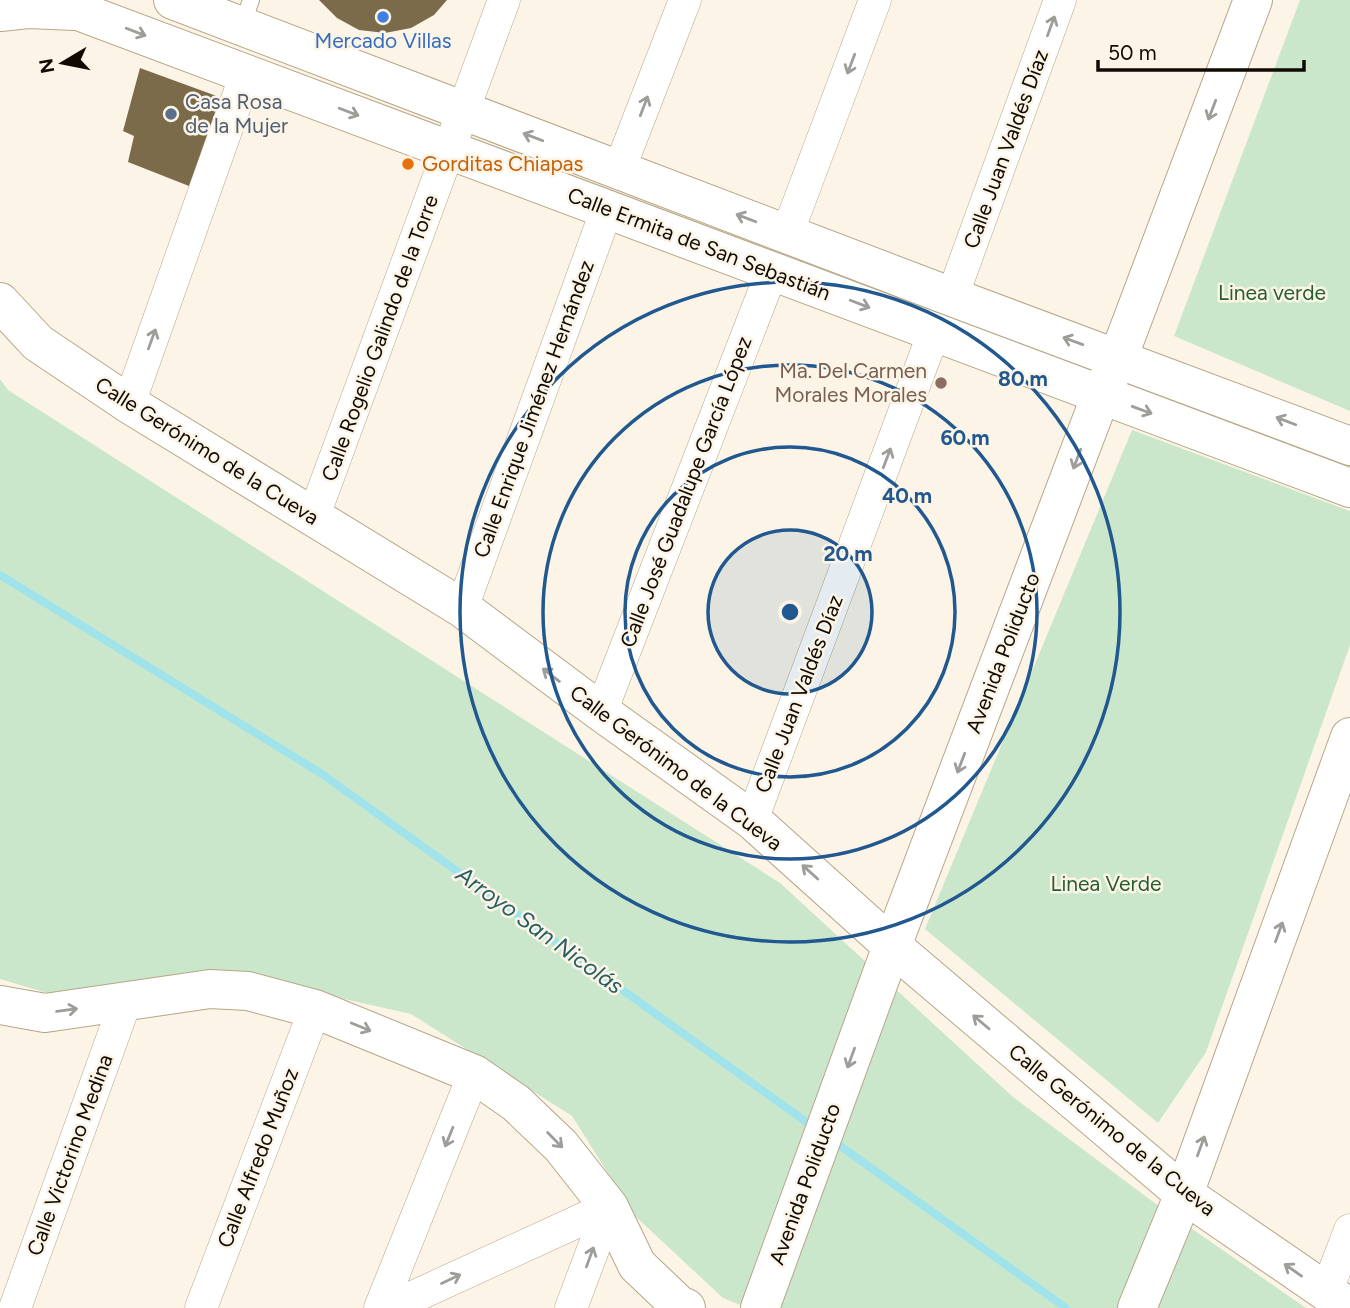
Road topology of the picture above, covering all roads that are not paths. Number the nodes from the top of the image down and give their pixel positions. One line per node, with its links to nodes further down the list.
1 (173, 0): 9 (street, Calle Ermita de San Sebastián)
2 (504, 0): 11 (street, Calle Rogelio Galindo de la Torre)
3 (685, 0): 13 (street, one-way to 3)
4 (875, 0): 15 (street, one-way to 15)
5 (1060, 0): 17 (street, Calle Juan Valdés Díaz, one-way to 5)
6 (1253, 0): 20 (street, Avenida Poliducto, one-way to 20)
7 (65, 6): 8 (street, Calle Ermita de San Sebastián); 10 (street, Calle Ermita de San Sebastián, one-way to 10)
8 (0, 12)
9 (246, 13): 11 (street, Calle Ermita de San Sebastián)
10 (246, 74): 12 (street, Calle Ermita de San Sebastián, one-way to 12); 22 (street, one-way to 10)
11 (463, 111): 12 (street, Calle Rogelio Galindo de la Torre); 13 (street, Calle Ermita de San Sebastián, one-way to 11)
12 (449, 150): 14 (street, Calle Ermita de San Sebastián); 25 (street, Calle Rogelio Galindo de la Torre)
13 (619, 170): 15 (street, Calle Ermita de San Sebastián, one-way to 13)
14 (607, 209): 16 (street, Calle Ermita de San Sebastián); 26 (street, Calle Enrique Jiménez Hernández)
15 (787, 234): 17 (street, Calle Ermita de San Sebastián)
16 (772, 271): 19 (street, Calle Ermita de San Sebastián, one-way to 19); 27 (street, Calle José Guadalupe García López)
17 (952, 297): 20 (street, Calle Ermita de San Sebastián, one-way to 17)
18 (0, 302): 22 (street, Calle Gerónimo de la Cueva)
19 (934, 332): 21 (street, Calle Ermita de San Sebastián); 29 (street, Calle Juan Valdés Díaz, one-way to 19)
20 (1118, 358): 21 (street, Avenida Poliducto); 23 (street, Calle Ermita de San Sebastián, one-way to 20)
21 (1101, 395): 24 (street, Calle Ermita de San Sebastián, one-way to 24); 30 (street, Avenida Poliducto, one-way to 30)
22 (129, 404): 25 (street, Calle Gerónimo de la Cueva)
23 (1350, 446)
24 (1350, 488)
25 (313, 518): 26 (street, Calle Gerónimo de la Cueva)
26 (462, 608): 27 (street, Calle Gerónimo de la Cueva, one-way to 26)
27 (601, 712): 29 (street, Calle Gerónimo de la Cueva)
28 (1350, 737): 35 (street, one-way to 28)
29 (752, 820): 30 (street, Calle Gerónimo de la Cueva, one-way to 29)
30 (892, 946): 35 (street, Calle Gerónimo de la Cueva, one-way to 30); 46 (street, Avenida Poliducto, one-way to 46)
31 (125, 1003): 32 (street, one-way to 31); 33 (street); 40 (street, Calle Victorino Medina)
32 (0, 1005)
33 (315, 1009): 34 (street, one-way to 34); 41 (street, Calle Alfredo Muñoz)
34 (474, 1074): 36 (street, one-way to 36); 42 (street, one-way to 42)
35 (1184, 1194): 38 (street); 39 (street, Calle Gerónimo de la Cueva, one-way to 35)
36 (609, 1207): 43 (street, one-way to 36); 44 (street, one-way to 36); 45 (street)
37 (1350, 1230): 39 (street)
38 (1143, 1293)
39 (1338, 1300)
40 (15, 1308)
41 (201, 1308)
42 (380, 1308)
43 (389, 1308)
44 (571, 1308)
45 (686, 1308)
46 (760, 1308)

